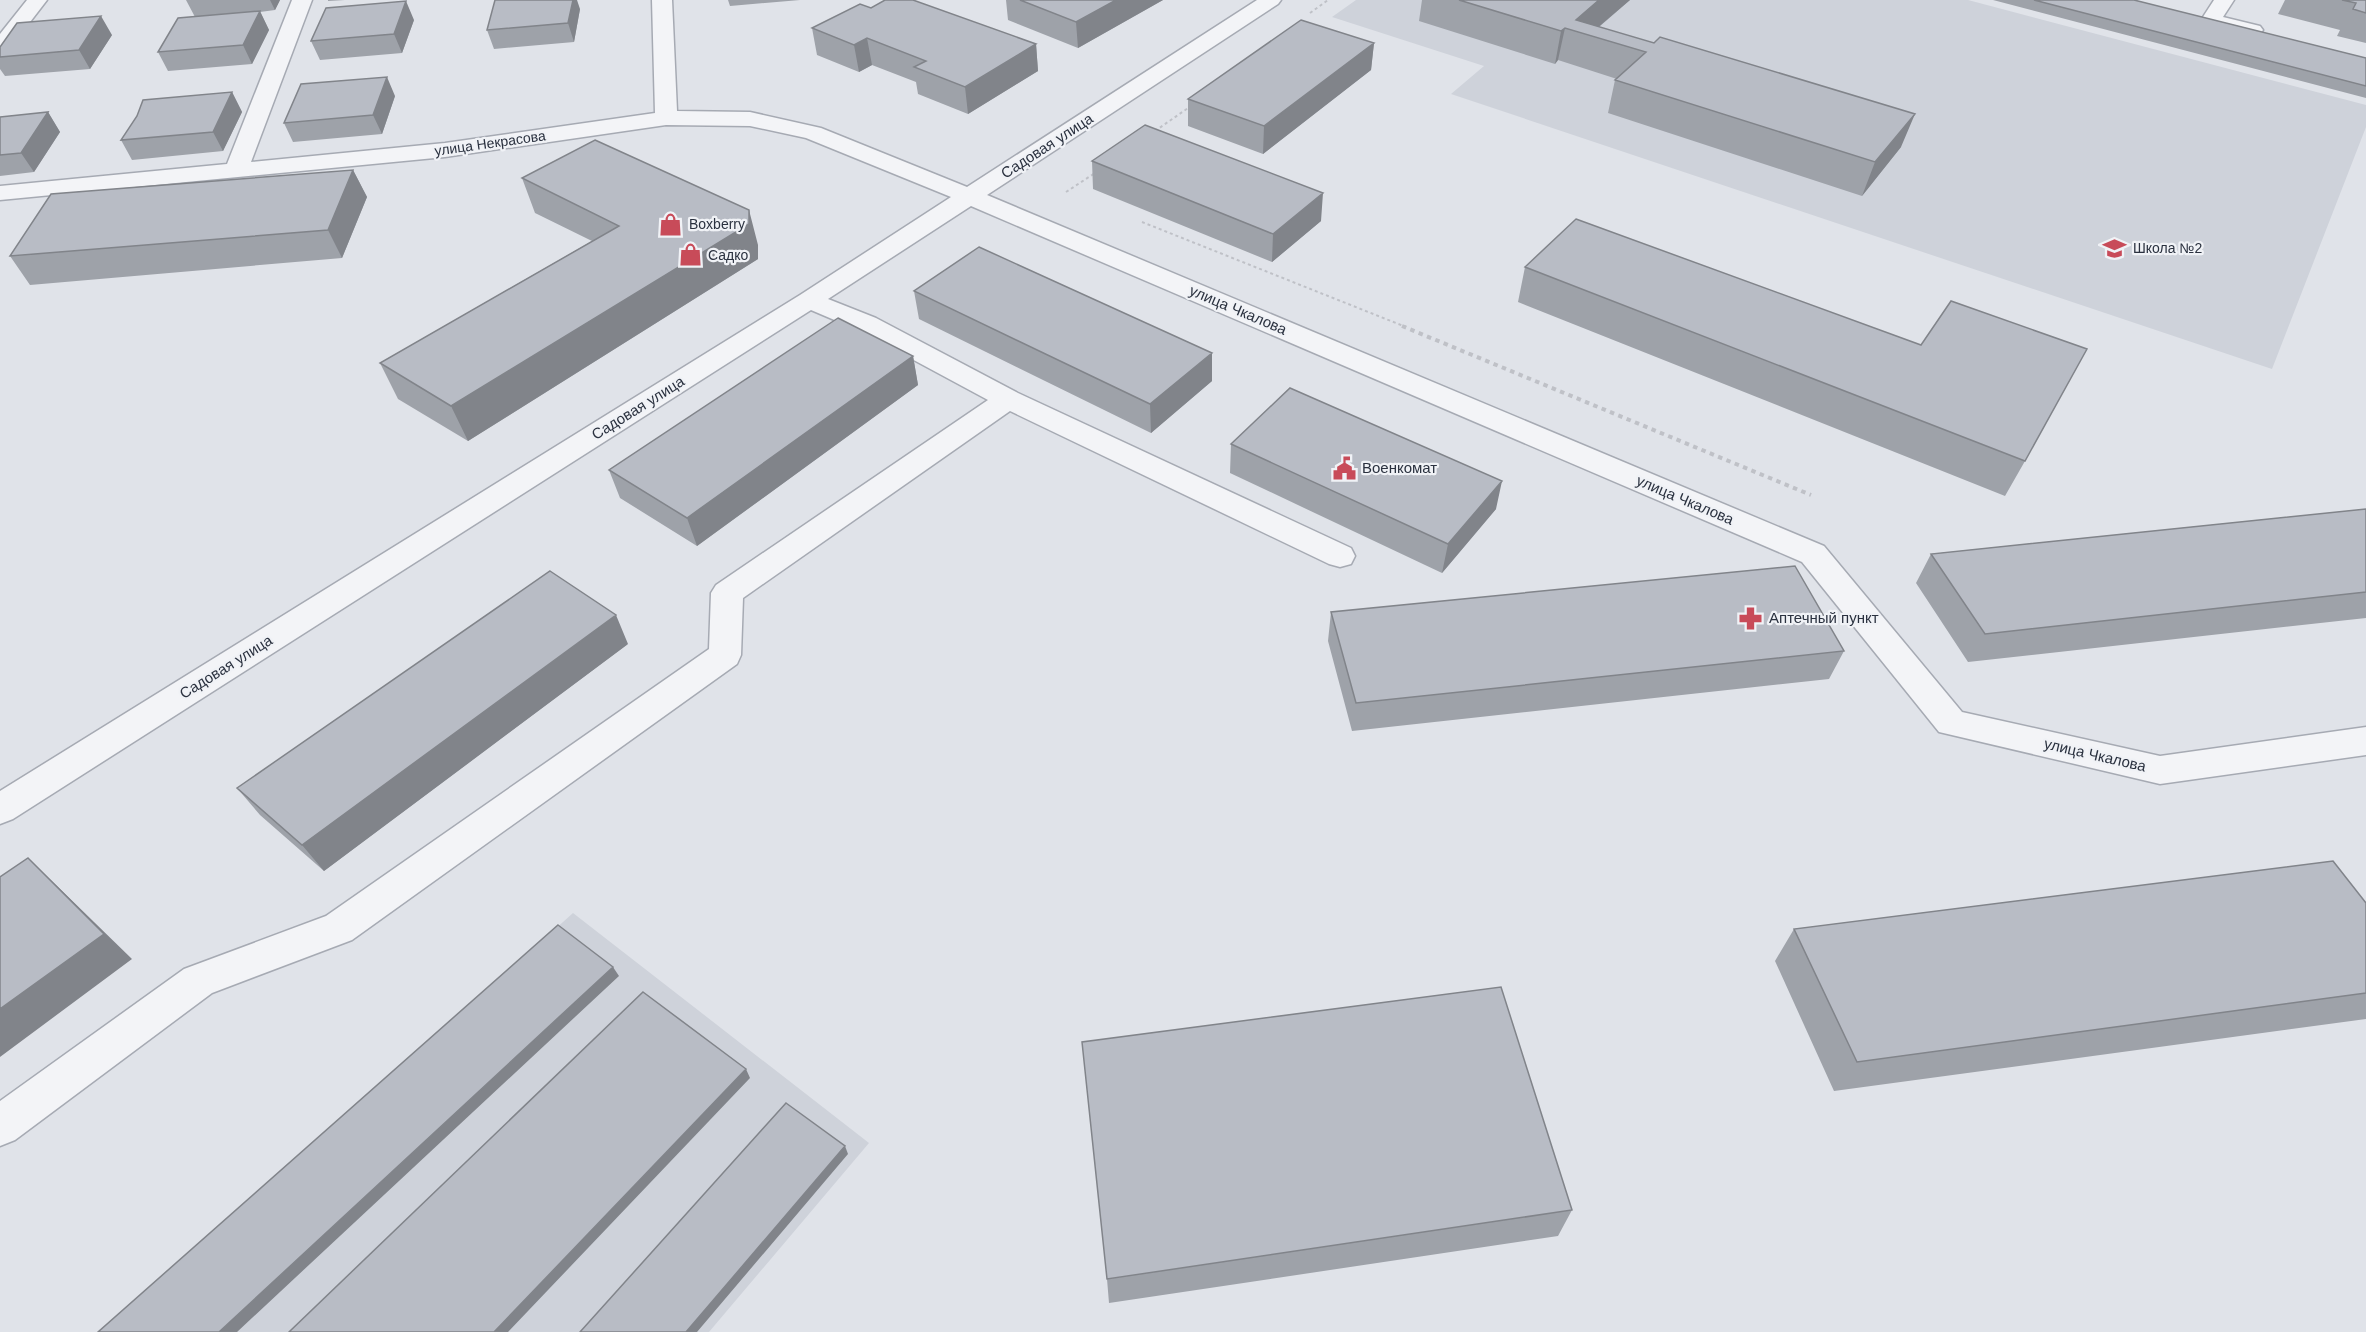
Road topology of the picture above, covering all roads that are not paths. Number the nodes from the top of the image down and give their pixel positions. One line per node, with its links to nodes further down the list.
1 (37, 0): 9 (street)
2 (302, 0): 11 (street)
3 (662, 0): 10 (street)
4 (1271, 0): 13 (street, Садовая улица)
5 (2224, 0): 7 (street)
6 (2188, 14): 7 (street)
7 (2211, 20): 8 (street)
8 (2277, 37)
9 (0, 48)
10 (666, 118): 11 (street, улица Некрасова); 13 (street, улица Некрасова)
11 (237, 169): 12 (street, улица Некрасова)
12 (0, 193)
13 (968, 197): 14 (street, Садовая улица); 17 (street, улица Чкалова)
14 (809, 300): 15 (street); 18 (street, Садовая улица)
15 (1008, 399): 16 (street); 19 (street)
16 (1340, 556)
17 (2366, 741)
18 (0, 809)
19 (0, 1126)

